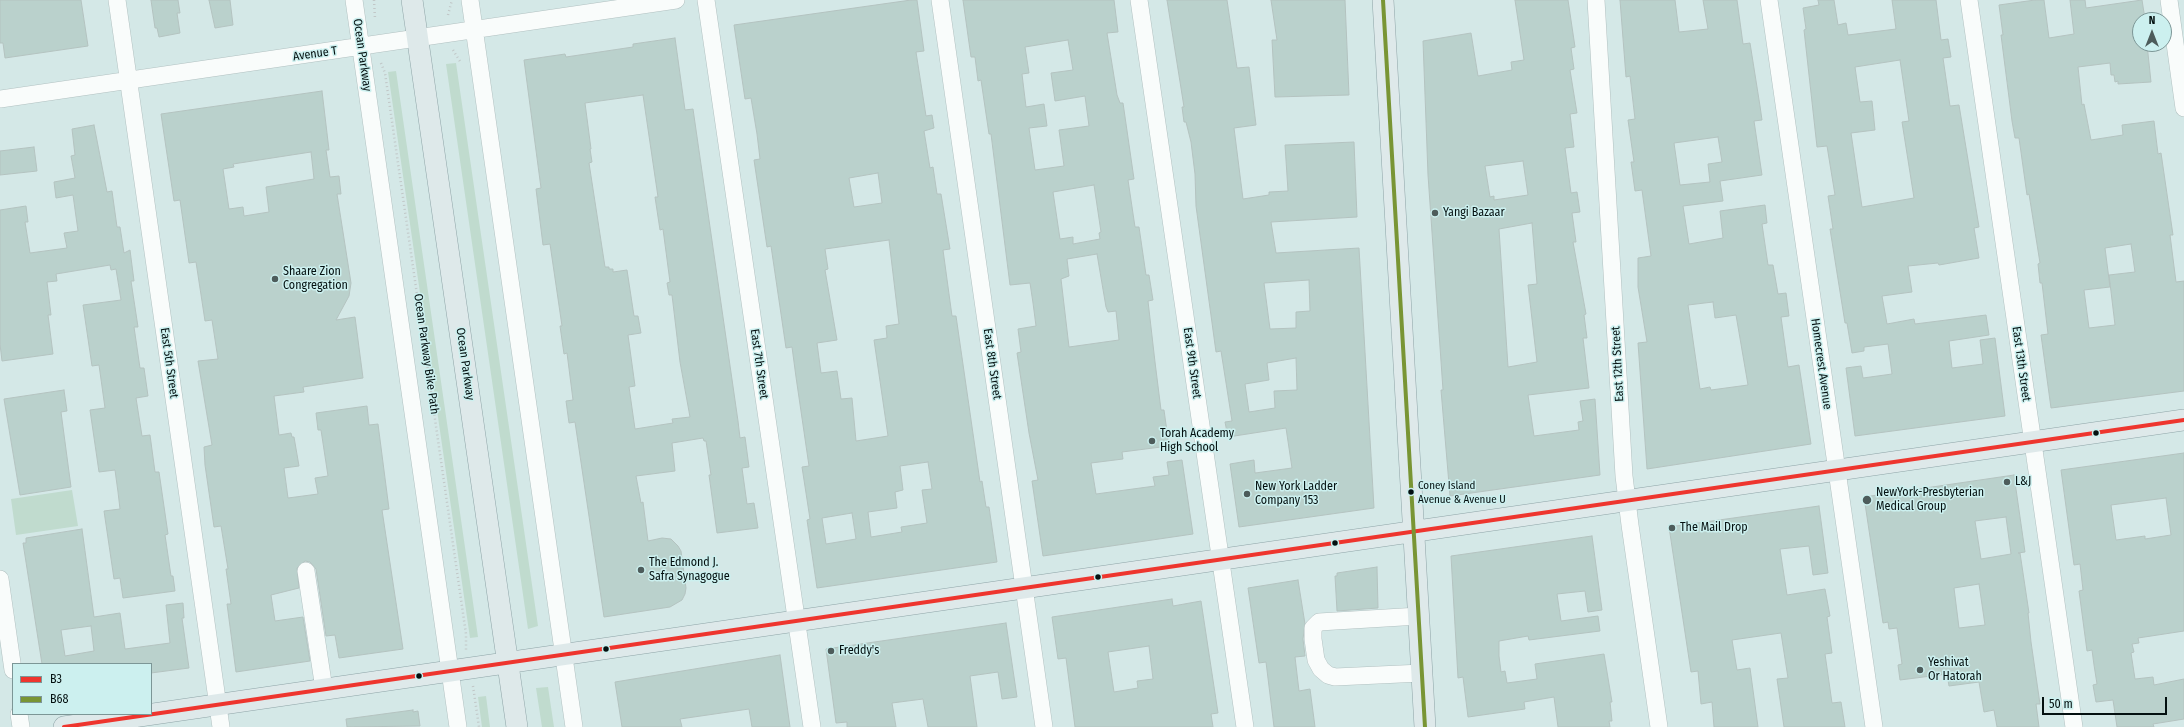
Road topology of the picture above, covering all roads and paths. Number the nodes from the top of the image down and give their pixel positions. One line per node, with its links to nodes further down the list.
1 (117, 0): 22 (street, East 5th Street)
2 (354, 0): 20 (street, Ocean Parkway)
3 (374, 0): 17 (path)
4 (412, 0): 19 (main road, Ocean Parkway)
5 (452, 0): 16 (path)
6 (470, 0): 18 (street)
7 (676, 0): 18 (street, Avenue T)
8 (706, 0): 35 (street, East 7th Street)
9 (940, 0): 33 (street, East 8th Street)
10 (1139, 0): 30 (street, East 9th Street)
11 (1383, 0): 29 (main road)
12 (1596, 0): 28 (street, East 12th Street)
13 (1769, 0): 27 (street, Homecrest Avenue)
14 (1969, 0): 26 (street, East 13th Street)
15 (2169, 0): 24 (street)
16 (448, 15)
17 (374, 25)
18 (474, 29): 19 (street, Avenue T); 37 (street)
19 (418, 38): 20 (street, Avenue T); 38 (main road, Ocean Parkway)
20 (361, 47): 22 (street, Avenue T); 40 (street, Ocean Parkway)
21 (380, 60): 36 (path, Ocean Parkway Bike Path)
22 (128, 80): 23 (street, Avenue T); 44 (street, East 5th Street)
23 (0, 99)
24 (2184, 108)
25 (2184, 420): 26 (main road)
26 (2033, 442): 27 (main road); 61 (street, East 13th Street)
27 (1837, 470): 28 (main road); 60 (street, Homecrest Avenue)
28 (1627, 501): 29 (main road); 59 (street, East 12th Street)
29 (1414, 531): 30 (main road); 34 (main road)
30 (1220, 559): 33 (main road); 57 (street, East 9th Street)
31 (306, 571): 43 (street)
32 (0, 579): 39 (street)
33 (1024, 588): 35 (main road); 56 (street, East 8th Street)
34 (1419, 616): 41 (main road); 41 (street)
35 (796, 621): 37 (main road); 55 (street, East 7th Street)
36 (466, 650)
37 (564, 654): 38 (main road); 54 (street)
38 (508, 662): 40 (main road); 53 (main road, Ocean Parkway)
39 (12, 663)
40 (450, 671): 43 (main road); 51 (street, Ocean Parkway)
41 (1422, 673): 58 (main road)
42 (472, 684): 52 (path)
43 (324, 689): 44 (main road)
44 (218, 705): 45 (main road); 50 (street, East 5th Street)
45 (152, 714)
46 (19, 715): 48 (street)
47 (148, 715): 49 (main road)
48 (21, 727)
49 (64, 727)
50 (221, 727)
51 (458, 727)
52 (479, 727)
53 (517, 727)
54 (574, 727)
55 (812, 727)
56 (1044, 727)
57 (1245, 727)
58 (1425, 727)
59 (1659, 727)
60 (1874, 727)
61 (2074, 727)

